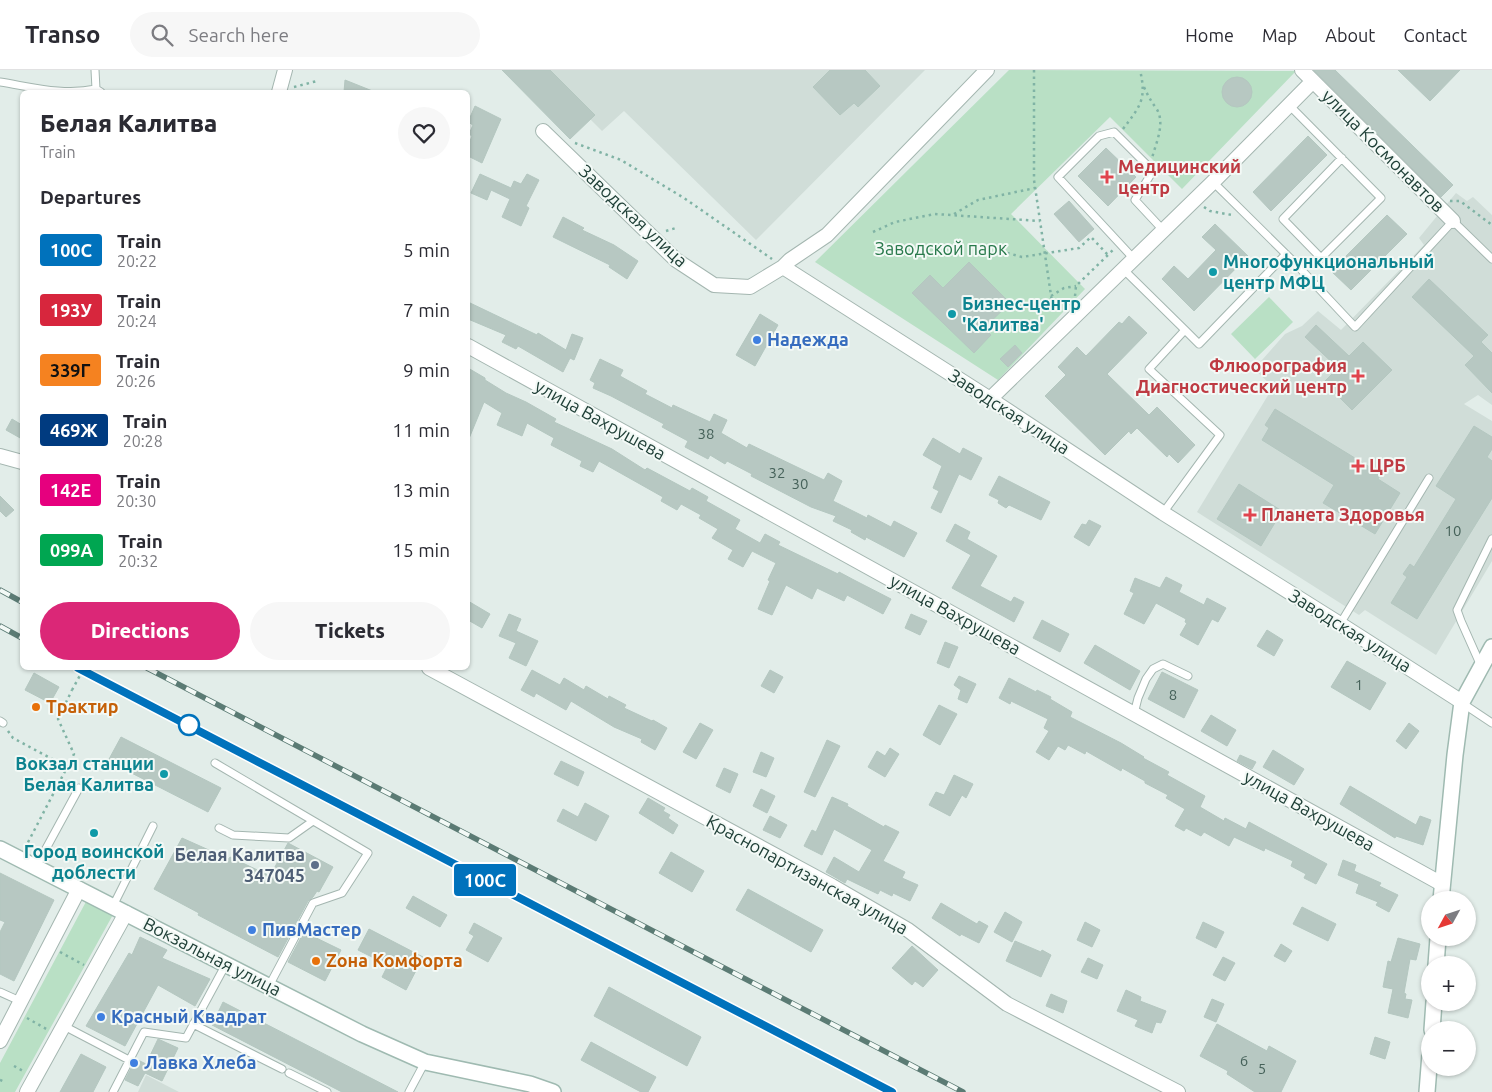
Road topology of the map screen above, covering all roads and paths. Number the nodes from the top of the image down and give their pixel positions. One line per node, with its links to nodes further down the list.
1 (95, 70): 12 (lane)
2 (285, 70): 13 (street)
3 (987, 70): 37 (street)
4 (1034, 70): 22 (path)
5 (1140, 70): 10 (path)
6 (1302, 70): 8 (street, улица Космонавтов)
7 (317, 81): 14 (path)
8 (1313, 81): 15 (street, улица Космонавтов); 23 (street, улица Космонавтов)
9 (0, 82): 11 (lane)
10 (1144, 87): 16 (path); 20 (path)
11 (53, 90)
12 (98, 90)
13 (280, 90)
14 (286, 90)
15 (1289, 105): 19 (lane, улица Космонавтов); 21 (street, улица Космонавтов)
16 (1123, 130)
17 (543, 131): 37 (street, Заводская улица)
18 (569, 141): 37 (path)
19 (1342, 158): 19 (lane, улица Космонавтов)
20 (1152, 159)
21 (1213, 182): 28 (street, улица Космонавтов); 33 (lane)
22 (1035, 188): 24 (path); 25 (path)
23 (1431, 200): 26 (street, улица Космонавтов); 27 (path)
24 (954, 215): 25 (path); 29 (path)
25 (1040, 221): 32 (path)
26 (1453, 221): 33 (lane); 35 (lane)
27 (1492, 225)
28 (1164, 230): 30 (lane); 36 (street, улица Космонавтов)
29 (873, 232)
30 (1119, 244): 34 (path); 36 (lane)
31 (982, 246): 32 (path)
32 (1045, 254): 34 (path); 39 (path)
33 (1286, 254): 42 (lane)
34 (1108, 255): 38 (path)
35 (1492, 259)
36 (1128, 264): 42 (lane); 44 (street, улица Космонавтов)
37 (783, 267): 44 (street, Заводская улица)
38 (1076, 286): 39 (path); 40 (path)
39 (1051, 296): 41 (path)
40 (1075, 297)
41 (1053, 308)
42 (1185, 330): 48 (lane)
43 (470, 347): 57 (street, улица Вахрушева)
44 (990, 399): 48 (street, Заводская улица)
45 (0, 456): 46 (street)
46 (20, 461)
47 (1429, 478): 50 (lane)
48 (1162, 513): 50 (street, Заводская улица)
49 (1492, 539): 52 (lane)
50 (1340, 624): 56 (street, Заводская улица)
51 (1492, 647): 52 (main road)
52 (1482, 666): 56 (main road)
53 (83, 670): 61 (path, bridge)
54 (433, 670): 92 (street, Краснопартизанская улица)
55 (1188, 676): 57 (lane)
56 (1462, 702): 59 (lane, Заводская улица); 69 (main road)
57 (1134, 714): 69 (street, улица Вахрушева)
58 (2, 722): 61 (path)
59 (1492, 722)
60 (215, 763): 63 (lane)
61 (67, 767): 67 (path)
62 (79, 788): 68 (lane)
63 (313, 821): 65 (lane); 76 (lane)
64 (153, 826): 72 (lane)
65 (219, 828)
66 (0, 850): 67 (main road, Вокзальная улица)
67 (18, 859): 68 (main road, Вокзальная улица)
68 (36, 868): 70 (main road, Вокзальная улица)
69 (1442, 884): 71 (main road)
70 (79, 889): 72 (main road, Вокзальная улица); 73 (street)
71 (1442, 891)
72 (119, 910): 74 (main road, Вокзальная улица); 75 (street)
73 (49, 946): 75 (path); 78 (street)
74 (226, 964): 76 (main road, Вокзальная улица); 79 (lane)
75 (94, 971): 80 (street)
76 (269, 986): 83 (main road, Вокзальная улица)
77 (0, 992): 78 (lane)
78 (18, 1006): 80 (path); 81 (street)
79 (193, 1024): 82 (lane); 89 (lane)
80 (61, 1031): 82 (lane); 87 (street)
81 (0, 1041)
82 (129, 1060): 88 (lane)
83 (425, 1062): 90 (lane); 91 (main road, Вокзальная улица)
84 (1428, 1076): 93 (main road)
85 (0, 1080): 86 (path)
86 (5, 1082)
87 (27, 1092)
88 (113, 1092)
89 (327, 1092)
90 (409, 1092)
91 (553, 1092)
92 (1178, 1092)
93 (1427, 1092)

